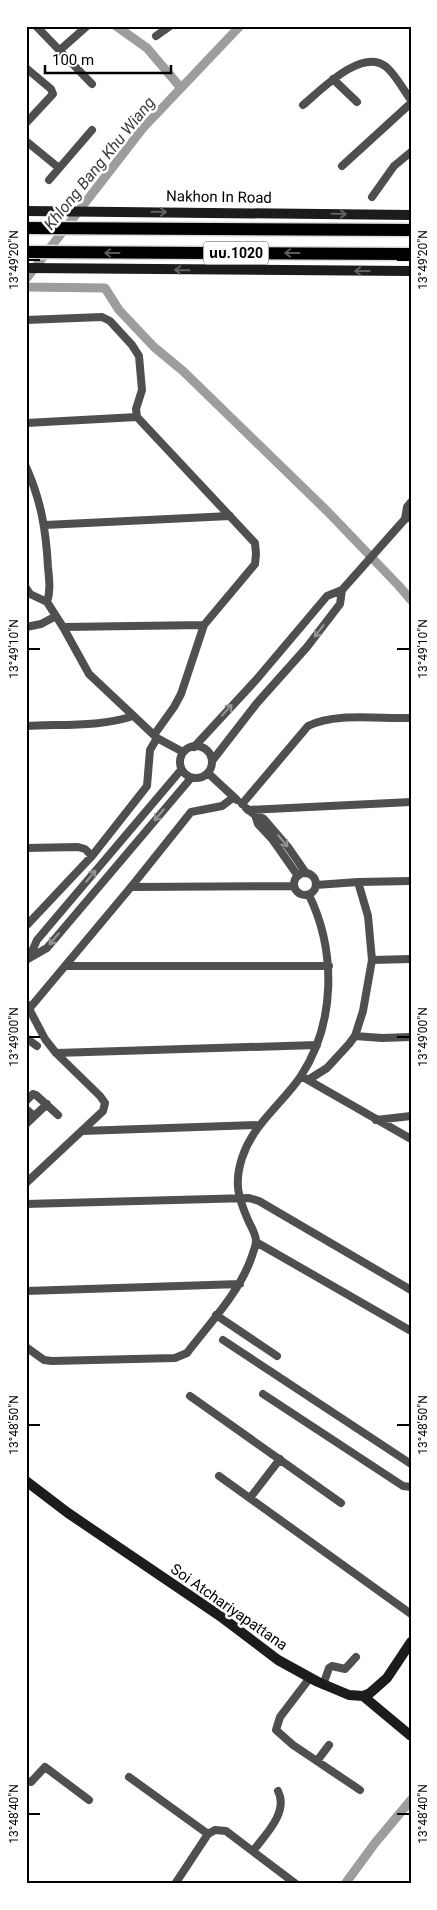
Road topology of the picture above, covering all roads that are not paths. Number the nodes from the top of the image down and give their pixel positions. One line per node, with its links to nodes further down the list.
1 (36, 26): 5 (street)
2 (87, 26): 5 (street)
3 (170, 26): 4 (street)
4 (156, 36)
5 (60, 50): 8 (street)
6 (26, 68): 12 (street)
7 (333, 79): 9 (street); 10 (street); 11 (street)
8 (92, 84)
9 (411, 101): 16 (street)
10 (357, 102)
11 (303, 106)
12 (26, 123)
13 (92, 130): 17 (street)
14 (26, 141): 17 (street)
15 (411, 152): 19 (street)
16 (342, 166)
17 (59, 168): 18 (street)
18 (49, 180)
19 (372, 197)
20 (26, 211): 21 (main road, Nakhon In Road, one-way to 21)
21 (411, 215)
22 (26, 228): 23 (main road, นบ.1020)
23 (411, 228)
24 (26, 252): 25 (main road, นบ.1020, one-way to 24)
25 (411, 254)
26 (26, 268): 27 (main road, นบ.1020, one-way to 26)
27 (411, 271)
28 (26, 320): 29 (street)
29 (137, 417): 30 (street); 33 (street)
30 (26, 423)
31 (26, 467): 35 (street)
32 (411, 502): 34 (street)
33 (230, 516): 35 (street); 40 (street)
34 (408, 518): 37 (street)
35 (45, 525): 38 (street)
36 (26, 588): 38 (street)
37 (342, 590): 43 (street); 44 (street, one-way to 44)
38 (47, 602): 39 (street)
39 (56, 616): 41 (street); 42 (street)
40 (204, 625): 42 (street); 50 (street)
41 (26, 627)
42 (63, 627): 47 (street)
43 (293, 636): 44 (street); 45 (street)
44 (307, 646): 46 (street)
45 (244, 692): 46 (street); 51 (street, one-way to 45)
46 (257, 703): 53 (street)
47 (134, 716): 49 (street); 50 (street)
48 (411, 718): 59 (street)
49 (26, 726)
50 (156, 737): 52 (street); 61 (street)
51 (194, 747): 52 (street); 53 (street)
52 (184, 752): 54 (street)
53 (212, 761): 55 (street)
54 (182, 770): 56 (street); 62 (street)
55 (208, 773): 56 (street); 57 (street)
56 (191, 778): 63 (street, one-way to 63)
57 (234, 797): 59 (street); 69 (street)
58 (411, 802): 59 (street)
59 (245, 807): 64 (street)
60 (26, 848): 61 (street)
61 (92, 856): 71 (street)
62 (107, 858): 63 (street); 72 (street, one-way to 62)
63 (116, 866): 72 (street, one-way to 72)
64 (302, 875): 67 (street); 68 (street)
65 (411, 881): 66 (street)
66 (358, 882): 67 (street); 74 (street)
67 (316, 885): 70 (street)
68 (294, 886): 69 (street); 70 (street)
69 (131, 887): 75 (street)
70 (309, 895): 76 (street)
71 (26, 926)
72 (28, 958)
73 (411, 959): 74 (street)
74 (372, 960): 78 (street)
75 (65, 966): 76 (street); 77 (street)
76 (329, 966): 81 (street)
77 (28, 1006): 83 (street)
78 (355, 1036): 79 (street); 84 (street)
79 (411, 1037)
80 (26, 1038): 82 (street)
81 (317, 1045): 83 (street); 84 (street)
82 (37, 1046)
83 (56, 1053): 94 (street)
84 (304, 1078): 91 (street); 93 (street)
85 (26, 1101): 86 (street)
86 (46, 1104): 88 (street); 89 (street)
87 (26, 1109): 89 (street)
88 (58, 1115)
89 (34, 1116): 92 (street)
90 (411, 1116): 91 (street)
91 (376, 1120): 95 (street)
92 (26, 1124)
93 (259, 1125): 94 (street); 97 (street)
94 (82, 1131): 96 (street)
95 (411, 1139)
96 (26, 1183)
97 (238, 1198): 98 (street); 99 (street); 101 (street)
98 (26, 1204)
99 (256, 1242): 100 (street); 104 (street)
100 (240, 1284): 102 (street); 103 (street)
101 (411, 1290)
102 (26, 1291)
103 (216, 1315): 106 (street); 107 (street)
104 (411, 1331)
105 (223, 1340): 111 (street)
106 (26, 1347)
107 (277, 1356)
108 (263, 1394): 114 (street)
109 (190, 1396): 110 (street)
110 (280, 1459): 115 (street); 116 (street)
111 (411, 1464)
112 (219, 1476): 115 (street)
113 (26, 1481): 120 (main road, Soi Atchariyapattana)
114 (411, 1487)
115 (250, 1498): 117 (street)
116 (341, 1503)
117 (411, 1614)
118 (411, 1642): 122 (main road)
119 (356, 1658): 121 (street)
120 (309, 1678): 121 (main road, Soi Atchariyapattana); 125 (street)
121 (323, 1685): 122 (main road, Soi Atchariyapattana)
122 (363, 1696): 123 (main road)
123 (411, 1736)
124 (329, 1745): 125 (street)
125 (317, 1761): 128 (street)
126 (129, 1777): 131 (street)
127 (26, 1782): 130 (street)
128 (360, 1790)
129 (278, 1791): 132 (street)
130 (89, 1800)
131 (208, 1834): 132 (street); 133 (street)
132 (253, 1851): 134 (street)
133 (175, 1884)
134 (296, 1884)

